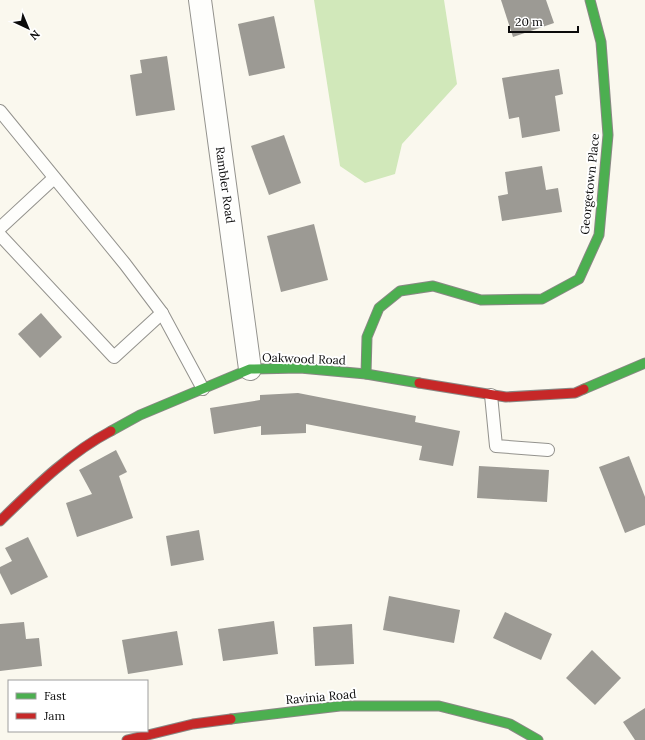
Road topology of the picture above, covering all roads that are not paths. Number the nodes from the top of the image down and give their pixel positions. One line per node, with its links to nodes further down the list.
1 (200, 0): 9 (street, Rambler Road)
2 (590, 0): 10 (street, Georgetown Place)
3 (0, 111): 4 (lane)
4 (54, 178): 5 (lane); 7 (lane)
5 (0, 228)
6 (0, 235): 7 (lane)
7 (162, 313): 11 (lane)
8 (645, 364): 12 (street, Oakwood Road)
9 (250, 369): 10 (street, Oakwood Road); 11 (street, Oakwood Road)
10 (366, 374): 12 (street, Oakwood Road)
11 (203, 388): 14 (street, Oakwood Road)
12 (491, 395): 13 (lane)
13 (548, 450)
14 (0, 521)
15 (127, 740): 16 (street, Ravinia Road)
16 (538, 740)

